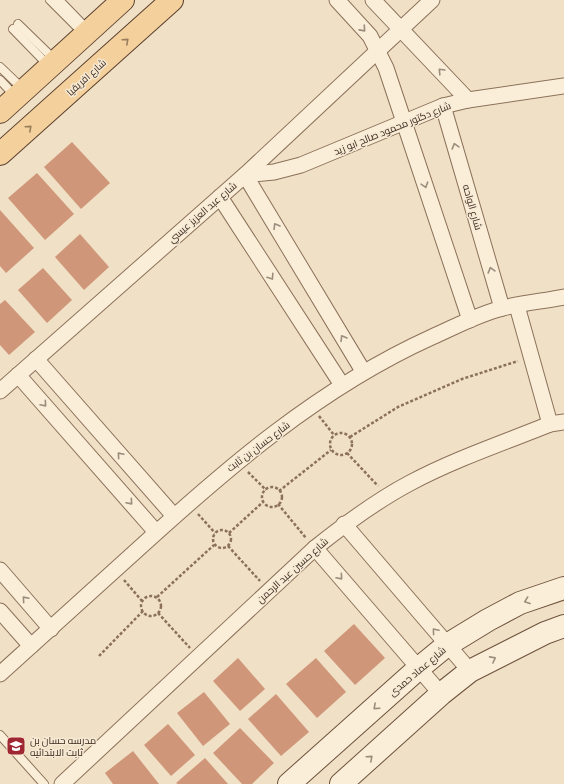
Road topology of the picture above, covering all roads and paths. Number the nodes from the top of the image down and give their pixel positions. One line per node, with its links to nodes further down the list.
1 (50, 0): 10 (lane)
2 (59, 0): 10 (lane)
3 (172, 0): 21 (main road, شارع افريقيا, one-way to 3)
4 (337, 0): 11 (street, one-way to 11)
5 (372, 0): 9 (street)
6 (432, 0): 9 (street)
7 (118, 2): 10 (main road)
8 (16, 27): 12 (lane)
9 (400, 28): 11 (street, شارع عبد العزيز عيسي); 17 (street, one-way to 9)
10 (87, 33): 12 (main road)
11 (377, 50): 20 (street); 22 (street, شارع عبد العزيز عيسي)
12 (53, 64): 16 (main road)
13 (0, 67): 16 (lane)
14 (0, 80): 16 (lane)
15 (564, 86): 17 (street, شارع دكتور محمود صالح ابو زيد)
16 (20, 94): 19 (main road)
17 (468, 100): 18 (street, شارع دكتور محمود صالح ابو زيد)
18 (443, 106): 20 (street, شارع دكتور محمود صالح ابو زيد); 25 (street, شارع الواحه, one-way to 18)
19 (0, 112)
20 (404, 121): 22 (street, شارع دكتور محمود صالح ابو زيد); 26 (street, one-way to 26)
21 (0, 154)
22 (245, 175): 23 (street, شارع عبد العزيز عيسي); 29 (street, one-way to 22)
23 (220, 197): 28 (street, شارع عبد العزيز عيسي); 31 (street, one-way to 31)
24 (564, 297): 25 (street, شارع حسان بن ثابت)
25 (510, 307): 26 (street, شارع حسان بن ثابت); 27 (street, شارع الواحه)
26 (470, 320): 29 (street, شارع حسان بن ثابت)
27 (531, 357): 34 (street, شارع الواحه); 36 (path)
28 (36, 359): 30 (street, شارع عبد العزيز عيسي); 46 (street, one-way to 28)
29 (363, 371): 31 (street, شارع حسان بن ثابت)
30 (18, 375): 32 (street, شارع عبد العزيز عيسي); 48 (street, one-way to 48)
31 (342, 384): 33 (street, شارع حسان بن ثابت)
32 (0, 391)
33 (311, 406): 35 (path); 39 (street, شارع حسان بن ثابت)
34 (557, 423): 42 (street, شارع حسين عبد الرحمن)
35 (334, 435): 36 (path); 37 (path)
36 (350, 437): 38 (path)
37 (331, 450): 38 (path); 41 (path)
38 (347, 453): 42 (path)
39 (237, 460): 40 (path); 43 (street, شارع حسان بن ثابت)
40 (266, 490): 41 (path); 44 (path)
41 (279, 491): 45 (path)
42 (388, 497): 47 (street, شارع حسين عبد الرحمن)
43 (188, 502): 46 (street, شارع حسان بن ثابت); 49 (path)
44 (263, 502): 45 (path); 50 (path)
45 (278, 504): 53 (path)
46 (174, 516): 48 (street, شارع حسان بن ثابت)
47 (344, 524): 53 (street, شارع حسين عبد الرحمن); 65 (street, one-way to 47)
48 (156, 532): 55 (street, شارع حسان بن ثابت)
49 (215, 533): 50 (path); 51 (path)
50 (229, 533): 52 (path)
51 (214, 546): 52 (path); 58 (path)
52 (228, 546): 57 (path)
53 (315, 548): 57 (street, شارع حسين عبد الرحمن); 69 (street, one-way to 69)
54 (0, 570): 64 (street, one-way to 54)
55 (115, 570): 59 (path); 64 (street, شارع حسان بن ثابت)
56 (564, 588): 65 (street, شارع عماد حمدى, one-way to 65)
57 (269, 590): 68 (street, شارع حسين عبد الرحمن)
58 (157, 597): 59 (path); 62 (path)
59 (142, 601): 61 (path)
60 (0, 611): 66 (street)
61 (143, 611): 62 (path); 67 (path)
62 (158, 613): 68 (path)
63 (564, 626): 70 (street, one-way to 63)
64 (51, 629): 66 (street, شارع حسان بن ثابت)
65 (447, 645): 69 (street, شارع عماد حمدى); 70 (street)
66 (31, 646): 71 (street, شارع حسان بن ثابت)
67 (99, 656)
68 (198, 657): 75 (street, شارع حسين عبد الرحمن)
69 (419, 668): 72 (street); 76 (street, شارع عماد حمدى, one-way to 76)
70 (470, 671): 72 (street)
71 (0, 674)
72 (441, 694): 77 (street, one-way to 72)
73 (0, 735): 74 (lane)
74 (44, 784)
75 (62, 784)
76 (289, 784)
77 (341, 784)

